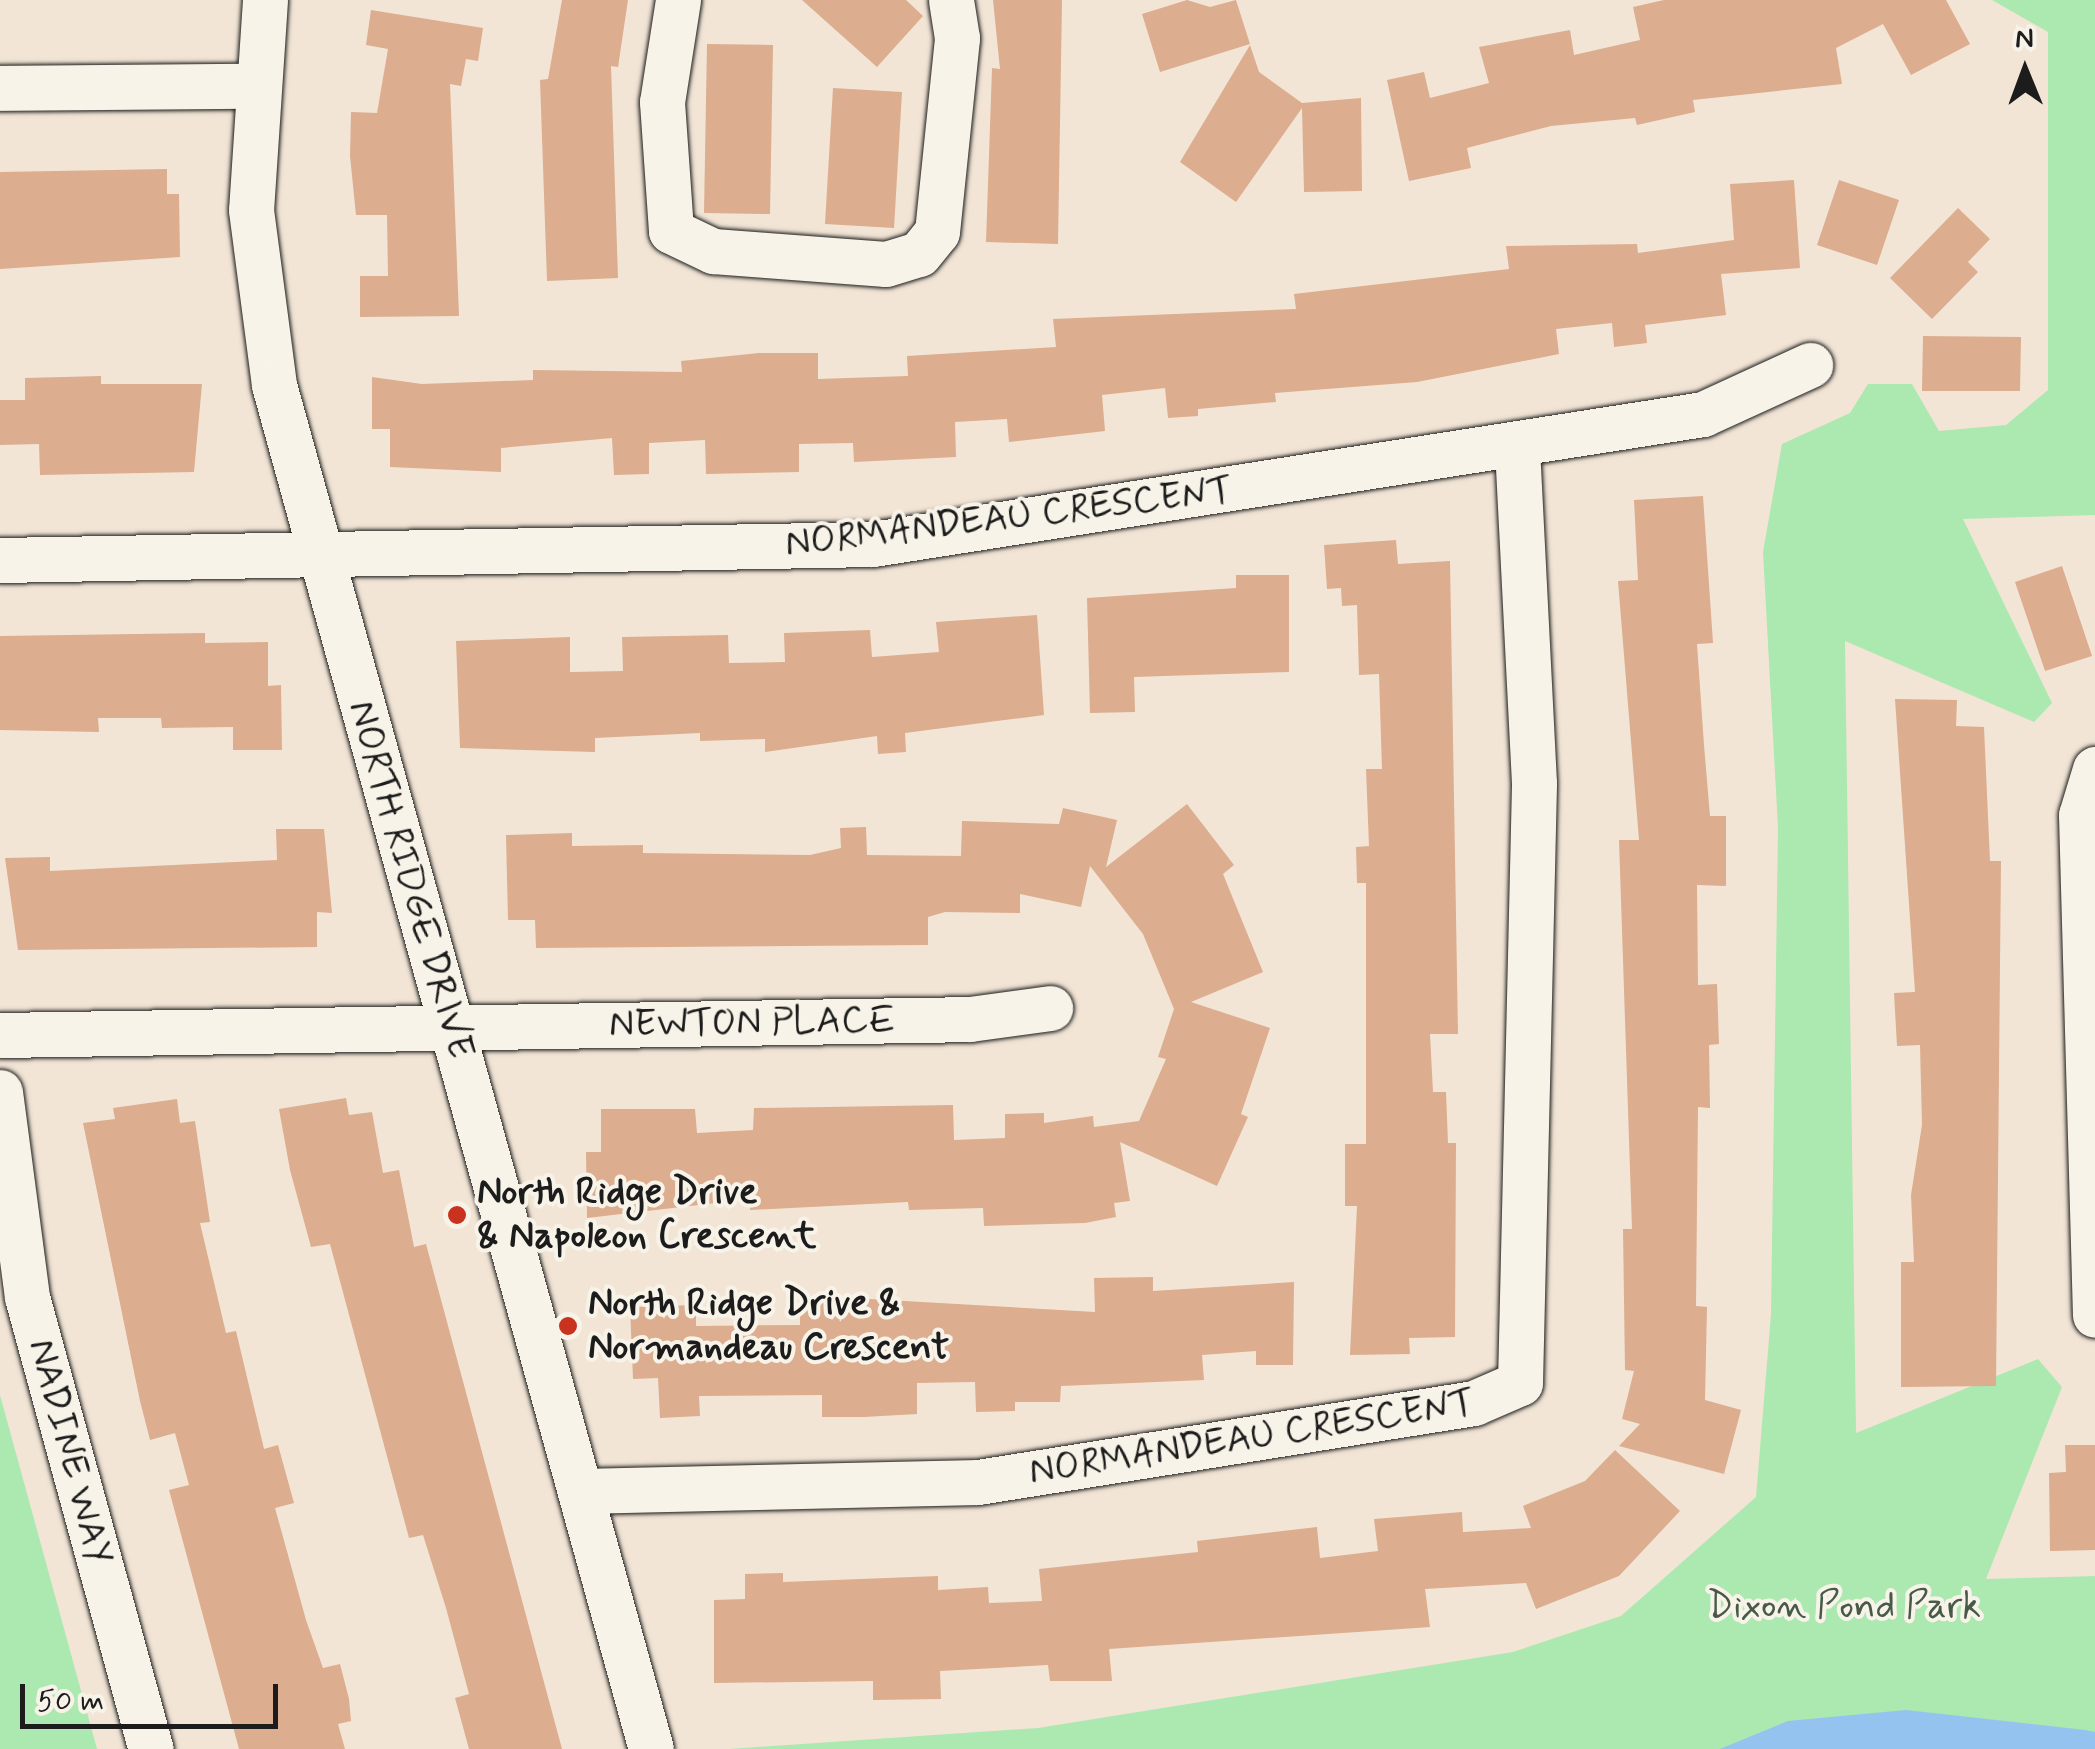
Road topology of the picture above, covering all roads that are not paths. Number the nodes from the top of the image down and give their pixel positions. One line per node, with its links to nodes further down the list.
1 (265, 0): 4 (street, NORTH RIDGE DRIVE)
2 (678, 0): 3 (street)
3 (951, 0)
4 (254, 86): 5 (street); 8 (street, NORTH RIDGE DRIVE)
5 (0, 88)
6 (1810, 365): 7 (street, NORMANDEAU CRESCENT)
7 (1517, 444): 8 (street, NORMANDEAU CRESCENT); 16 (street, NORMANDEAU CRESCENT)
8 (318, 555): 9 (street, NORMANDEAU CRESCENT); 12 (street, NORTH RIDGE DRIVE)
9 (0, 560)
10 (2095, 769): 15 (street)
11 (1050, 1008): 12 (street, NEWTON PLACE)
12 (452, 1029): 13 (street, NEWTON PLACE); 16 (street, NORTH RIDGE DRIVE)
13 (0, 1036)
14 (0, 1092): 17 (street, NADINE WAY)
15 (2095, 1314)
16 (580, 1491): 18 (street, NORTH RIDGE DRIVE)
17 (150, 1749)
18 (651, 1749)

